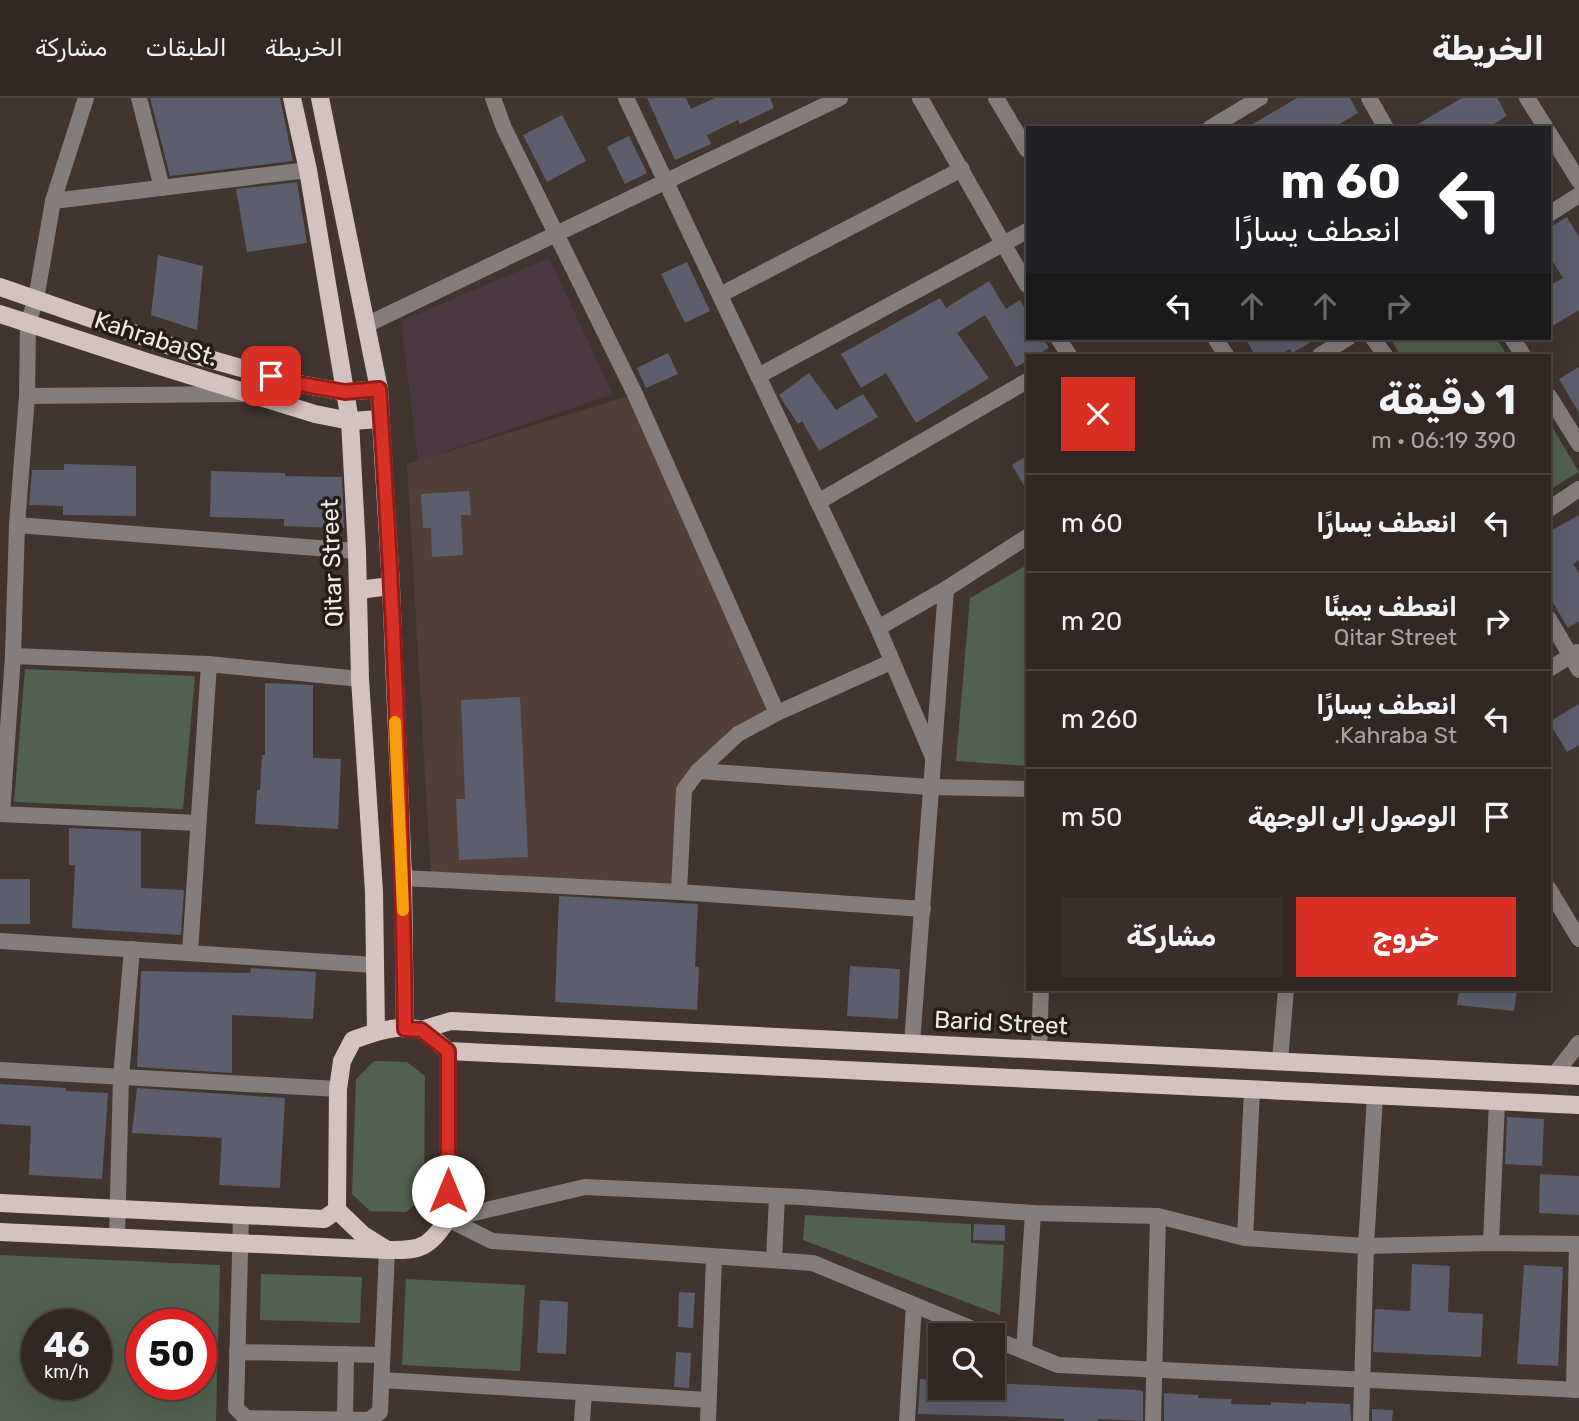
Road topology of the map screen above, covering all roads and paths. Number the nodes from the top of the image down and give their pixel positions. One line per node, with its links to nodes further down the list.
1 (86, 98): 25 (street)
2 (139, 98): 23 (street)
3 (292, 98): 20 (main road, Qitar Street)
4 (320, 98): 36 (main road)
5 (493, 98): 28 (street)
6 (626, 98): 21 (street)
7 (840, 98): 21 (street)
8 (920, 98): 19 (street)
9 (996, 98): 18 (street)
10 (1260, 98): 13 (street)
11 (1369, 98): 15 (street)
12 (1527, 98): 16 (street)
13 (1233, 106): 14 (street)
14 (1212, 126)
15 (1385, 126)
16 (1545, 126)
17 (1551, 136): 22 (street)
18 (1026, 148)
19 (962, 169): 29 (street); 32 (street)
20 (308, 170): 23 (street); 42 (main road, Qitar Street)
21 (666, 180): 28 (street); 32 (street)
22 (1579, 181)
23 (162, 188): 25 (street)
24 (1579, 195): 26 (street)
25 (53, 201): 33 (street)
26 (1551, 213)
27 (1026, 231): 29 (street)
28 (557, 232): 36 (street); 69 (street)
29 (1003, 244): 30 (street); 39 (street)
30 (1026, 283)
31 (0, 287): 33 (main road, Kahraba St.)
32 (720, 295): 39 (street)
33 (36, 299): 35 (street); 42 (main road, Kahraba St.)
34 (0, 314): 35 (main road, Kahraba St.)
35 (28, 323): 43 (main road, Kahraba St.); 44 (street)
36 (366, 324): 41 (main road)
37 (1346, 340): 38 (street)
38 (1322, 354)
39 (758, 376): 50 (street)
40 (1026, 382): 50 (street)
41 (379, 389): 42 (main road, Kahraba St.); 46 (main road)
42 (345, 392): 47 (main road, Qitar Street)
43 (249, 394): 44 (street); 47 (main road, Kahraba St.)
44 (27, 396): 52 (street)
45 (1551, 399): 48 (street)
46 (381, 419): 47 (main road, Kahraba St.); 55 (main road)
47 (350, 421): 54 (main road, Qitar Street)
48 (1579, 444)
49 (1579, 489): 51 (street)
50 (818, 502): 60 (street)
51 (1551, 508)
52 (17, 525): 54 (street); 58 (street)
53 (1026, 538): 56 (street)
54 (357, 551): 57 (main road, Qitar Street)
55 (391, 586): 57 (main road); 67 (main road)
56 (946, 589): 60 (street); 70 (street)
57 (358, 590): 66 (main road, Qitar Street)
58 (7, 597): 61 (street)
59 (1551, 622): 62 (street)
60 (878, 628): 63 (street)
61 (13, 656): 64 (street); 74 (street)
62 (1576, 659): 65 (street)
63 (891, 662): 69 (street); 70 (street)
64 (209, 664): 66 (street); 75 (street)
65 (1551, 668)
66 (360, 679): 68 (main road, Qitar Street)
67 (394, 702): 68 (main road); 76 (main road)
68 (363, 705): 84 (main road, Qitar Street)
69 (777, 713): 71 (street)
70 (933, 757): 72 (street)
71 (698, 771): 72 (street); 77 (street)
72 (930, 787): 73 (street); 79 (street)
73 (1026, 789)
74 (1, 814): 75 (street)
75 (198, 823): 83 (street)
76 (403, 878): 77 (street); 87 (main road)
77 (679, 892): 79 (street)
78 (1551, 892): 80 (street)
79 (923, 909): 89 (street)
80 (1579, 939)
81 (0, 941): 82 (street)
82 (132, 949): 83 (street); 97 (street)
83 (190, 953): 84 (street)
84 (375, 965): 88 (main road, Qitar Street)
85 (1041, 991): 91 (street)
86 (1286, 991): 93 (street)
87 (413, 1029): 88 (main road, Barid Street); 89 (main road, Barid Street); 92 (main road)
88 (376, 1031): 98 (main road)
89 (912, 1043): 91 (main road, Barid Street)
90 (1579, 1043): 95 (street)
91 (1039, 1049): 93 (main road, Barid Street)
92 (448, 1051): 99 (main road); 110 (main road)
93 (1280, 1061): 95 (main road, Barid Street)
94 (0, 1070): 97 (street)
95 (1555, 1074): 96 (main road, Barid Street)
96 (1579, 1076)
97 (121, 1077): 98 (street); 105 (street)
98 (338, 1089): 106 (main road)
99 (1252, 1090): 100 (main road); 113 (street)
100 (1375, 1096): 101 (main road); 117 (street)
101 (1497, 1101): 102 (main road); 114 (street)
102 (1579, 1105)
103 (776, 1196): 107 (street); 110 (street); 120 (street)
104 (0, 1203): 105 (main road)
105 (118, 1210): 108 (main road); 112 (street)
106 (337, 1210): 108 (main road); 118 (main road)
107 (1032, 1213): 109 (street); 124 (street)
108 (241, 1215): 115 (street)
109 (1158, 1216): 113 (street); 128 (street)
110 (448, 1219): 118 (main road); 119 (street)
111 (0, 1232): 112 (main road)
112 (117, 1238): 115 (main road)
113 (1245, 1238): 117 (street)
114 (1491, 1243): 116 (street); 117 (street)
115 (240, 1244): 118 (main road); 125 (street)
116 (1578, 1244): 131 (street)
117 (1366, 1247): 130 (street)
118 (387, 1250): 127 (street)
119 (714, 1256): 120 (street); 133 (street)
120 (774, 1260): 121 (street)
121 (914, 1305): 122 (street); 137 (street)
122 (958, 1323)
123 (1005, 1343): 124 (street)
124 (1024, 1351): 128 (street)
125 (237, 1352): 126 (street); 134 (street)
126 (346, 1354): 127 (street); 134 (street)
127 (382, 1355): 129 (street)
128 (1155, 1370): 130 (street); 138 (street)
129 (382, 1380): 132 (street); 134 (street)
130 (1363, 1380): 131 (street); 139 (street)
131 (1577, 1390)
132 (584, 1393): 133 (street); 135 (street)
133 (708, 1400): 136 (street)
134 (345, 1420)
135 (582, 1421)
136 (708, 1421)
137 (907, 1421)
138 (1153, 1421)
139 (1361, 1421)

